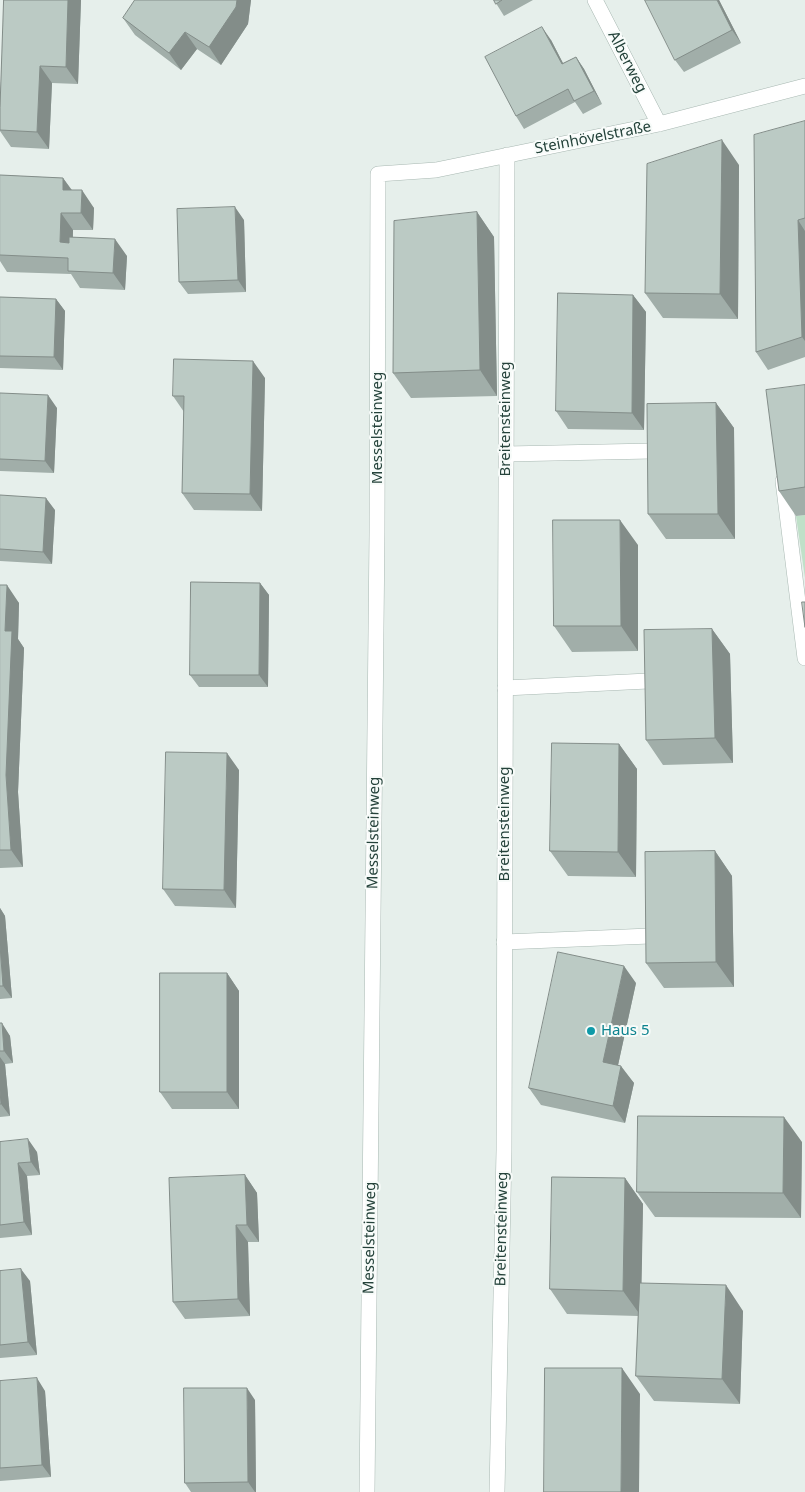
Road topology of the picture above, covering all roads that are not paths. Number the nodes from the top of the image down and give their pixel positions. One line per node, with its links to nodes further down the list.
1 (595, 0): 3 (street, Alberweg)
2 (805, 86): 3 (street, Steinhövelstraße)
3 (659, 124): 4 (street, Steinhövelstraße)
4 (507, 155): 5 (street, Steinhövelstraße); 7 (street, Breitensteinweg)
5 (378, 174): 15 (street, Messelsteinweg)
6 (652, 451): 7 (street)
7 (506, 454): 12 (street, Breitensteinweg)
8 (781, 464): 9 (street)
9 (802, 607): 10 (street)
10 (805, 658)
11 (648, 681): 12 (street)
12 (505, 688): 14 (street, Breitensteinweg)
13 (650, 936): 14 (street)
14 (504, 942): 16 (street, Breitensteinweg)
15 (367, 1492)
16 (497, 1492)

